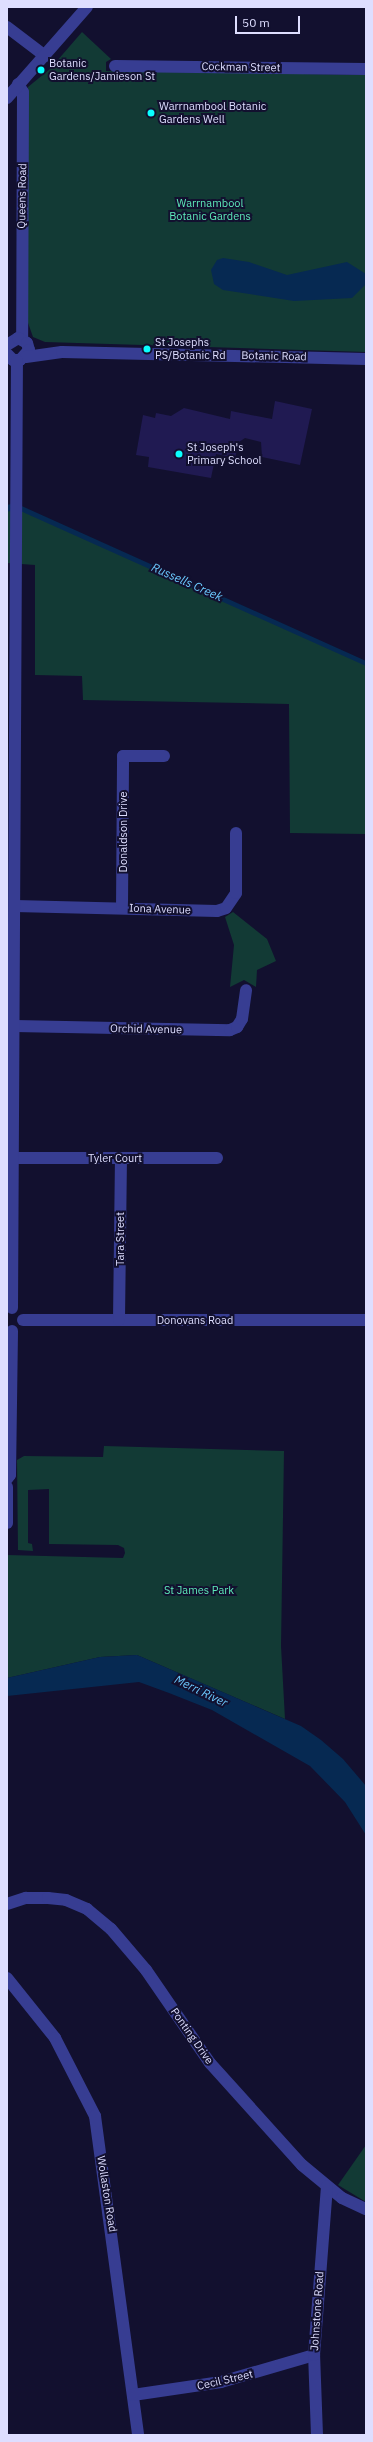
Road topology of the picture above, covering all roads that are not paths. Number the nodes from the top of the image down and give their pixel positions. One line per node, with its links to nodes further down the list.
1 (86, 7): 3 (street)
2 (7, 27): 3 (street)
3 (44, 56): 6 (street)
4 (115, 66): 5 (street, Cockman Street)
5 (366, 69)
6 (18, 84): 7 (street); 8 (street, Queens Road)
7 (7, 98)
8 (15, 350): 9 (street, Botanic Road); 10 (street, Queens Road)
9 (366, 359)
10 (11, 724): 12 (street, Queens Road)
11 (164, 756): 14 (street, Donaldson Drive)
12 (11, 830): 15 (street, Queens Road)
13 (236, 833): 14 (street, Iona Avenue)
14 (122, 908): 15 (street, Iona Avenue)
15 (12, 910): 17 (street, Queens Road)
16 (246, 990): 17 (street, Orchid Avenue)
17 (13, 1031): 18 (street, Queens Road)
18 (11, 1152): 19 (street, Tyler Court); 21 (street, Queens Road)
19 (121, 1158): 20 (street, Tyler Court); 24 (street, Tara Street)
20 (217, 1158)
21 (9, 1216): 22 (street, Queens Road)
22 (9, 1308): 23 (street)
23 (23, 1320): 24 (street, Donovans Road); 26 (street)
24 (119, 1320): 25 (street, Donovans Road)
25 (366, 1320)
26 (9, 1331): 27 (street)
27 (8, 1477)
28 (7, 1487): 29 (street)
29 (7, 1523)
30 (7, 1904): 32 (street, Ponting Drive)
31 (7, 1978): 35 (street, Wollaston Road)
32 (327, 2187): 33 (street, Ponting Drive); 34 (street, Johnstone Road)
33 (366, 2209)
34 (314, 2355): 35 (street, Cecil Street); 37 (street, Johnstone Road)
35 (133, 2395): 36 (street, Wollaston Road)
36 (138, 2435)
37 (317, 2435)

